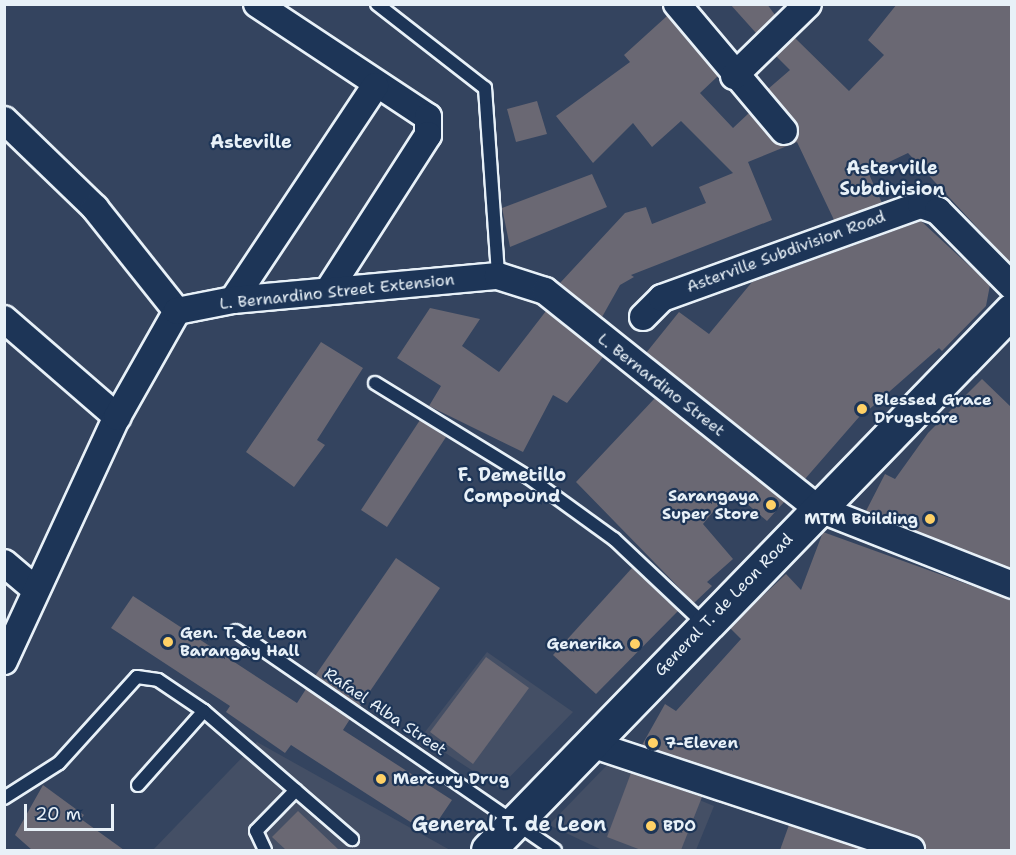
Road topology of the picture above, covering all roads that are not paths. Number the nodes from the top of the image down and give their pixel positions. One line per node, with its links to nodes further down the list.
1 (257, 4): 6 (street)
2 (377, 4): 9 (lane)
3 (677, 4): 5 (street)
4 (808, 4): 5 (street)
5 (734, 76): 8 (street)
6 (375, 86): 11 (street); 12 (street)
7 (4, 120): 14 (street)
8 (784, 130)
9 (498, 276): 11 (street, L. Bernardino Street Extension); 19 (street, L. Bernardino Street)
10 (1011, 286): 15 (street, Asterville Subdivision Road)
11 (328, 291): 12 (street, L. Bernardino Street Extension)
12 (233, 300): 14 (street, L. Bernardino Street Extension)
13 (1011, 310): 19 (main road, General T. de Leon Road)
14 (177, 312): 18 (street)
15 (643, 317)
16 (4, 319): 18 (street)
17 (375, 383): 23 (lane)
18 (117, 417): 22 (street)
19 (817, 508): 21 (street, L. Bernardino Street); 23 (main road, General T. de Leon Road)
20 (4, 563): 22 (street)
21 (1011, 585)
22 (36, 590): 25 (street)
23 (704, 623): 27 (main road, General T. de Leon Road)
24 (236, 631): 31 (lane, Rafael Alba Street)
25 (4, 661)
26 (204, 711): 28 (lane); 29 (lane); 30 (lane)
27 (594, 745): 31 (main road, General T. de Leon Road); 37 (street)
28 (138, 785)
29 (296, 790): 32 (lane); 33 (lane)
30 (4, 798)
31 (526, 829): 34 (main road, General T. de Leon Road); 35 (lane); 36 (lane, Rafael Alba Street)
32 (352, 839)
33 (265, 850)
34 (488, 850)
35 (536, 850)
36 (555, 850)
37 (911, 850)

